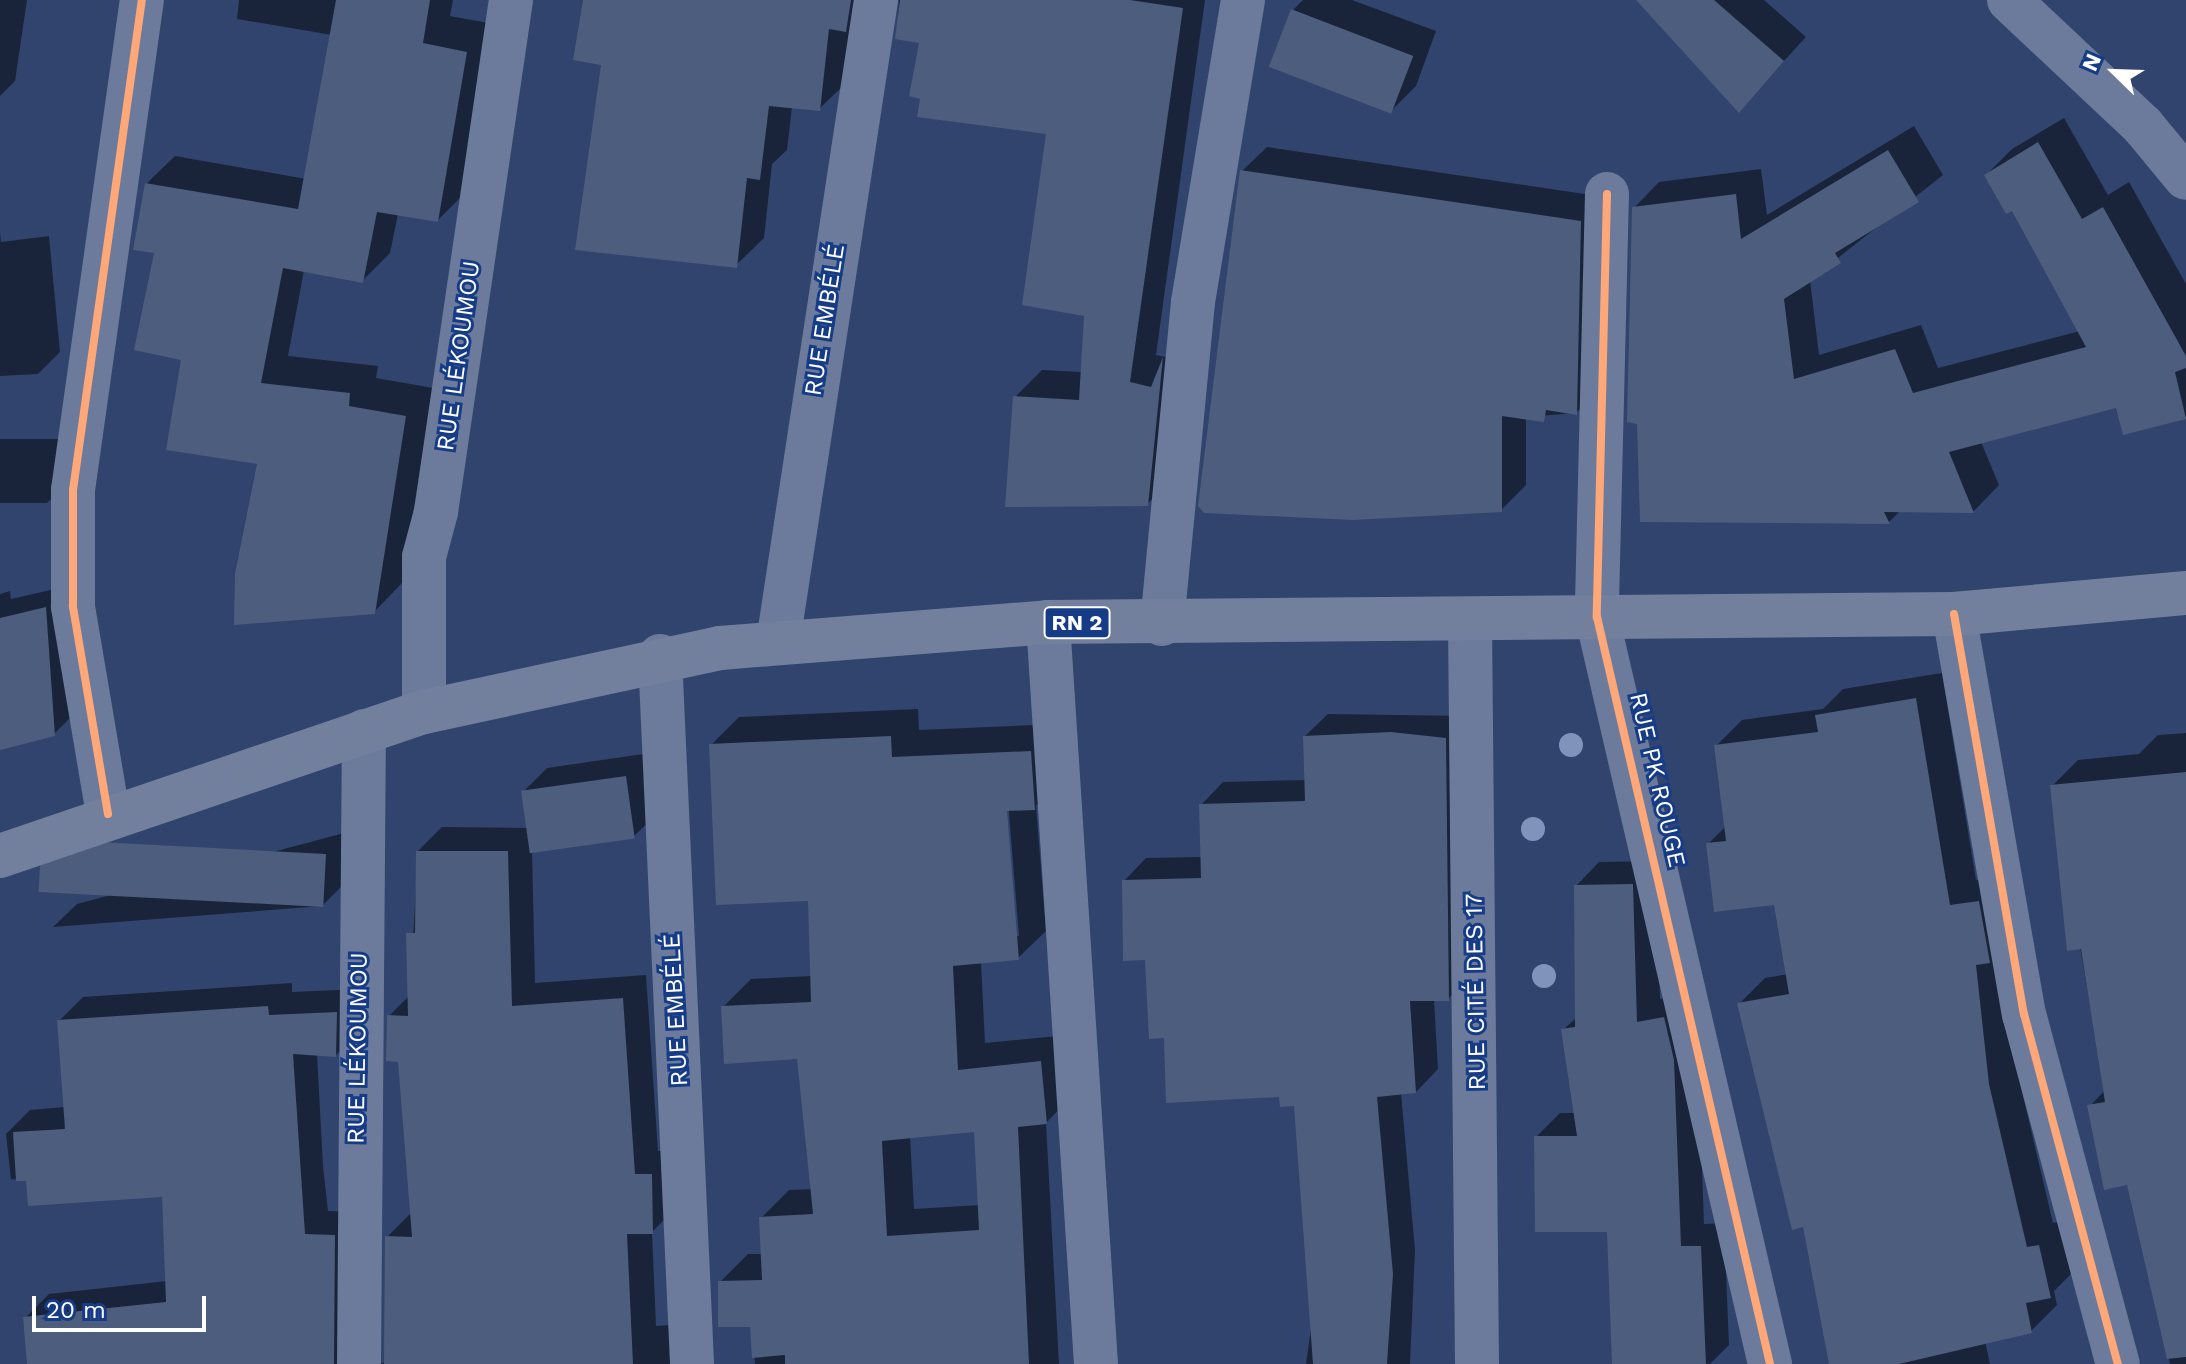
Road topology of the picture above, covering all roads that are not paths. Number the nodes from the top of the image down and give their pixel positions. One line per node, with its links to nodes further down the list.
1 (142, 0): 18 (street)
2 (511, 0): 16 (street, RUE LÉKOUMOU)
3 (876, 0): 14 (street, RUE EMBÉLÉ)
4 (1243, 0): 13 (street)
5 (2009, 0): 6 (street)
6 (2186, 178)
7 (1607, 194): 10 (street, RUE PK ROUGE)
8 (2186, 593): 9 (highway, RN 2)
9 (1954, 614): 10 (highway, RN 2); 25 (street)
10 (1597, 617): 11 (highway, RN 2); 24 (street, RUE PK ROUGE)
11 (1470, 621): 13 (highway, RN 2); 23 (street, RUE CITÉ DES 17)
12 (1048, 622): 13 (highway, RN 2); 14 (highway, RN 2); 22 (street)
13 (1162, 624)
14 (778, 642): 15 (highway, RN 2)
15 (660, 656): 16 (highway, RN 2); 21 (street, RUE EMBÉLÉ)
16 (424, 712): 17 (highway, RN 2)
17 (364, 731): 18 (highway, RN 2); 20 (street, RUE LÉKOUMOU)
18 (108, 814): 19 (highway, RN 2)
19 (0, 856)
20 (359, 1364)
21 (692, 1364)
22 (1096, 1364)
23 (1477, 1364)
24 (1770, 1364)
25 (2118, 1364)

